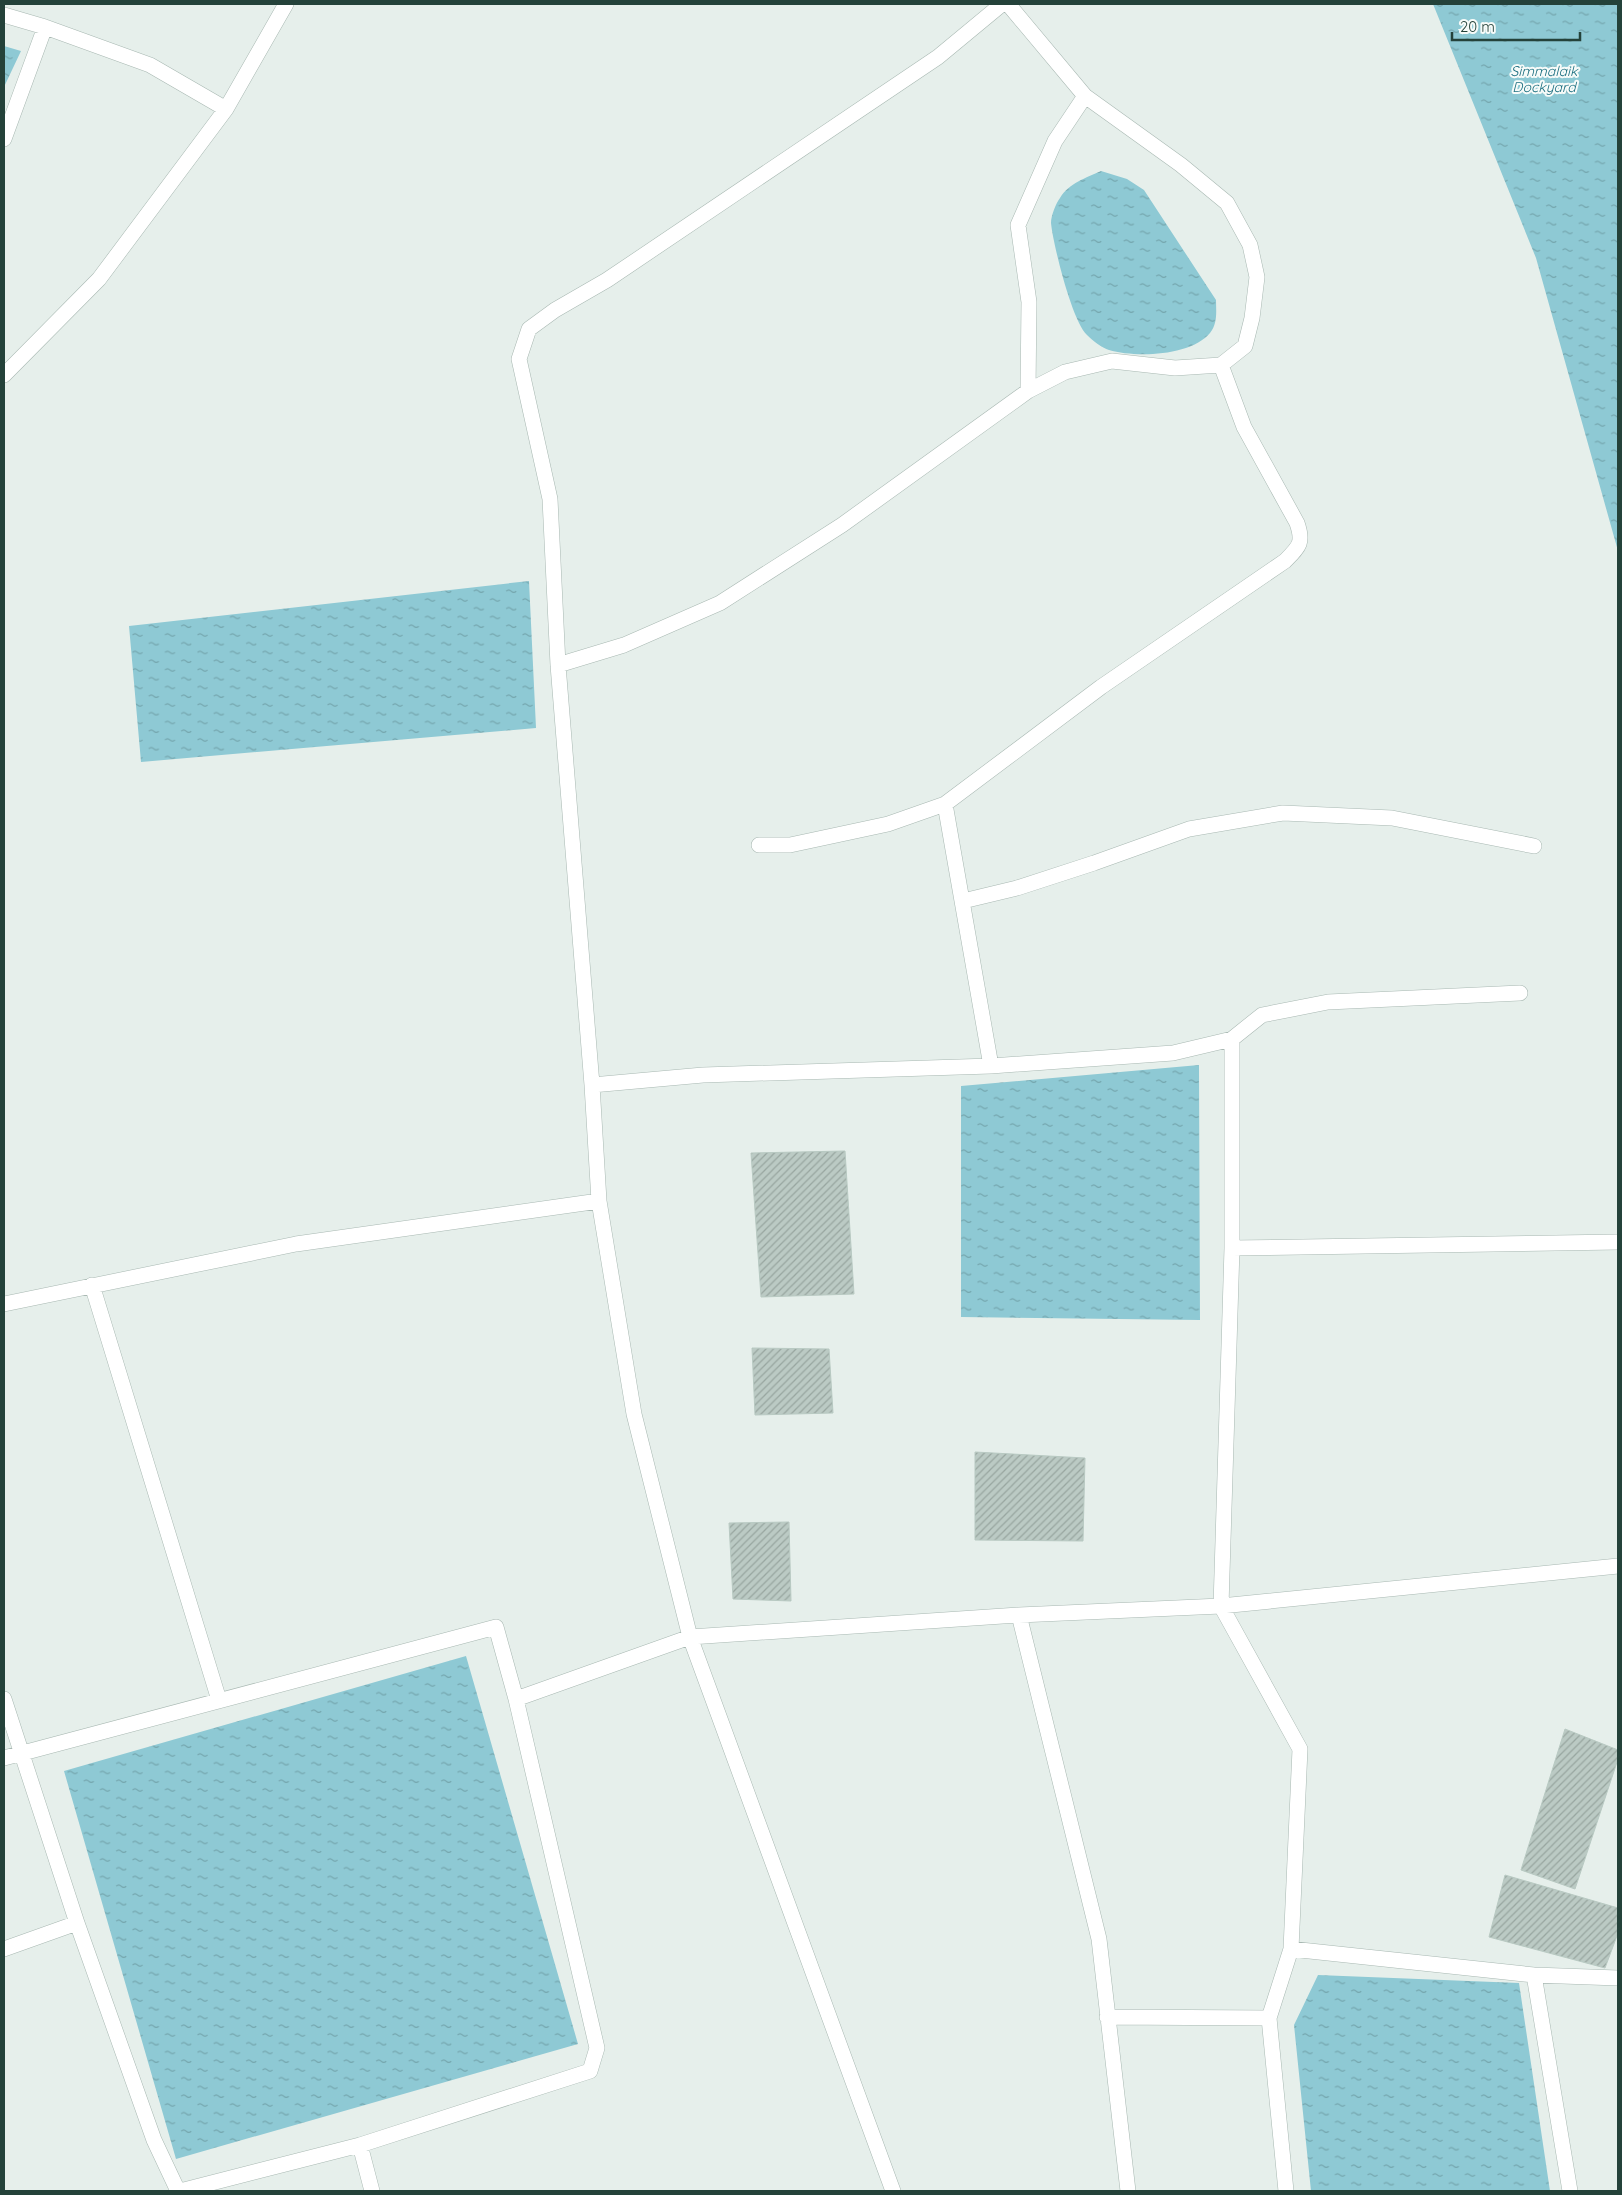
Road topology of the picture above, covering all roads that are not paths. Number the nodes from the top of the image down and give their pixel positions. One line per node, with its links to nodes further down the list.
1 (286, 4): 7 (street)
2 (1002, 4): 12 (street)
3 (1008, 4): 6 (street)
4 (4, 15): 5 (street)
5 (45, 27): 7 (street); 8 (street)
6 (1085, 96): 9 (street); 11 (street)
7 (226, 109): 10 (street)
8 (4, 139)
9 (1221, 365): 11 (street); 13 (street)
10 (4, 375)
11 (1028, 391): 12 (street)
12 (558, 665): 20 (street)
13 (945, 804): 14 (street); 16 (street)
14 (759, 845)
15 (1534, 846): 16 (street)
16 (963, 901): 19 (street)
17 (1520, 993): 18 (street)
18 (1232, 1039): 19 (street); 23 (street)
19 (991, 1066): 20 (street)
20 (592, 1085): 21 (street)
21 (599, 1202): 24 (street); 29 (street)
22 (1618, 1242): 23 (street)
23 (1232, 1248): 27 (street)
24 (92, 1284): 25 (street); 32 (street)
25 (4, 1304)
26 (1618, 1566): 27 (street)
27 (1221, 1606): 28 (street); 37 (street)
28 (1018, 1615): 29 (street); 40 (street)
29 (690, 1637): 31 (street); 45 (street)
30 (4, 1699): 33 (street)
31 (516, 1699): 32 (street); 42 (street)
32 (219, 1700): 33 (street)
33 (21, 1753): 34 (street); 35 (street)
34 (4, 1758)
35 (77, 1923): 36 (street); 43 (street)
36 (4, 1949)
37 (1290, 1949): 38 (street); 41 (street)
38 (1534, 1975): 39 (street); 48 (street)
39 (1618, 1978)
40 (1107, 2017): 41 (street); 46 (street)
41 (1269, 2018): 47 (street)
42 (360, 2145): 43 (street); 44 (street)
43 (179, 2191)
44 (372, 2191)
45 (892, 2191)
46 (1128, 2191)
47 (1286, 2191)
48 (1570, 2191)

